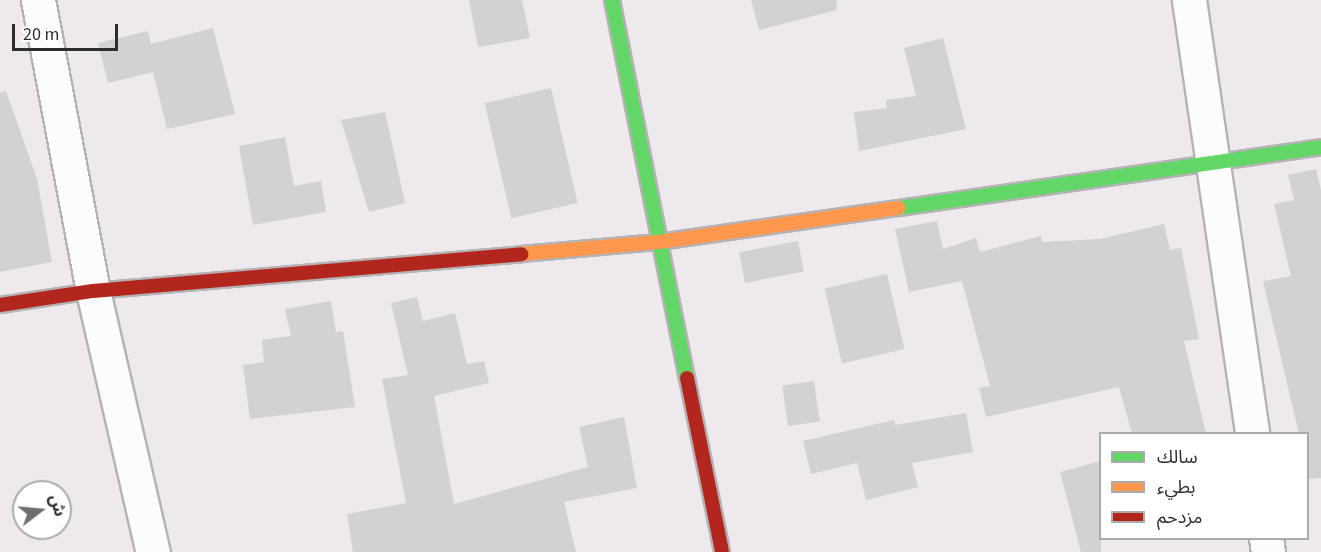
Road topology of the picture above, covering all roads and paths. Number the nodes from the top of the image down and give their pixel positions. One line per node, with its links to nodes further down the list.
1 (38, 0): 7 (street)
2 (612, 0): 6 (street)
3 (1189, 0): 5 (street)
4 (1321, 147): 5 (street)
5 (1213, 163): 6 (street); 9 (street)
6 (659, 242): 7 (street); 11 (street)
7 (93, 291): 8 (street); 10 (street)
8 (0, 305)
9 (1252, 432)
10 (153, 552)
11 (722, 552)

